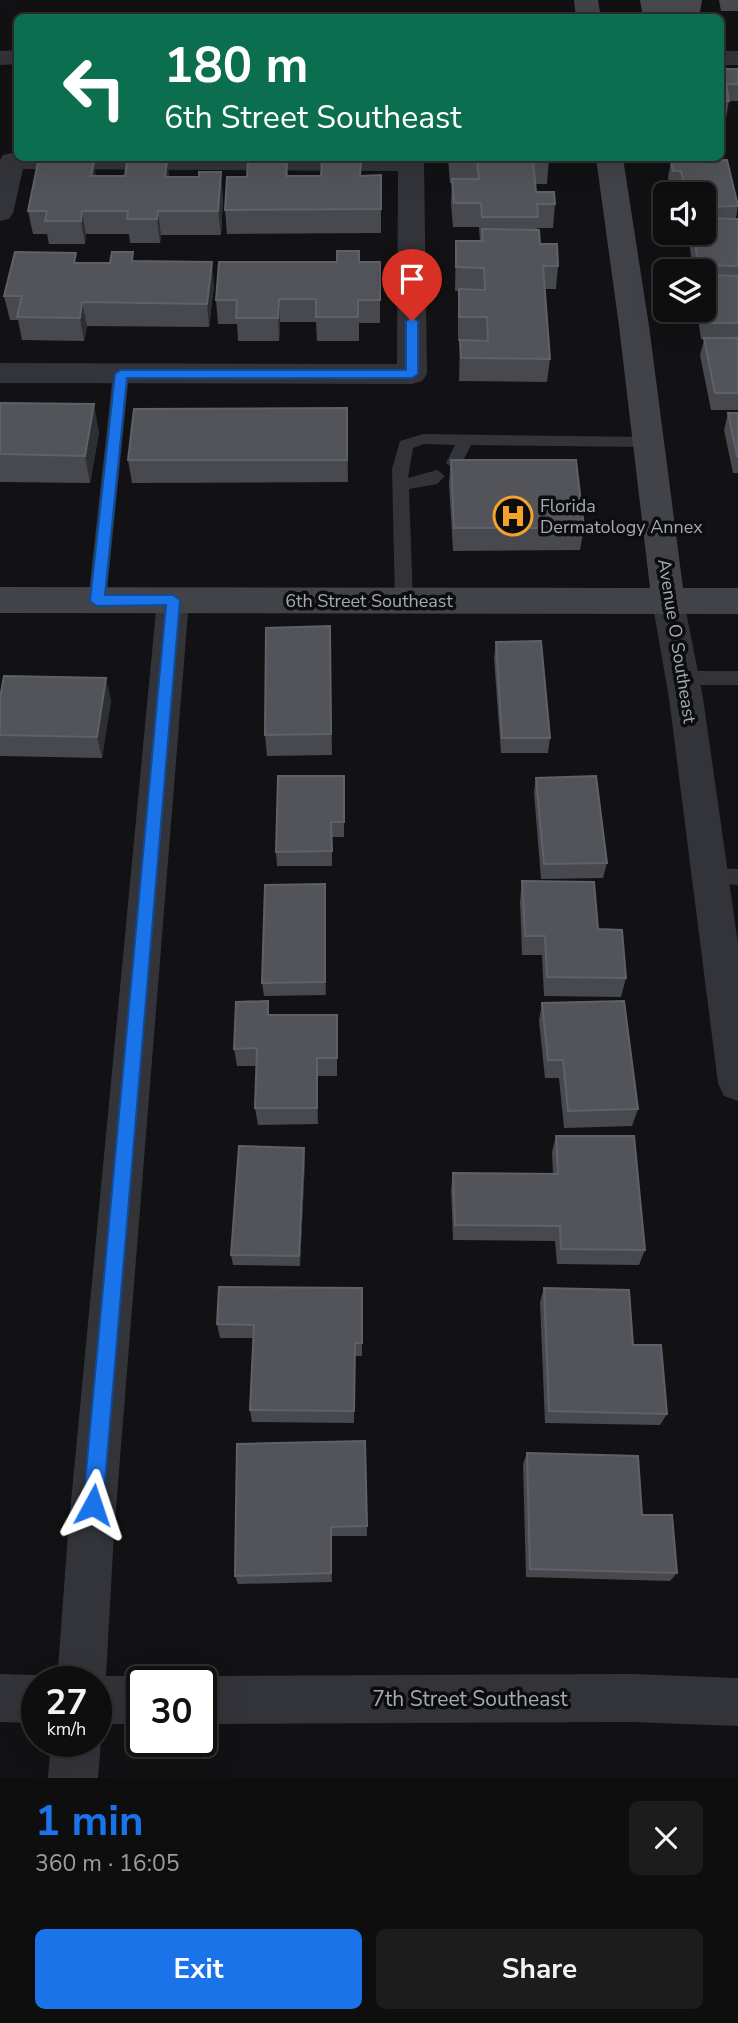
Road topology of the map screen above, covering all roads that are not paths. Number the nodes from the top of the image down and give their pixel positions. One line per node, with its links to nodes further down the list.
1 (14, 155): 4 (street)
2 (345, 161): 6 (street)
3 (609, 161): 8 (street, Avenue O Southeast)
4 (0, 213)
5 (0, 373): 6 (street)
6 (121, 374): 14 (lane)
7 (465, 440): 8 (lane); 9 (lane); 11 (lane)
8 (649, 442): 16 (street, Avenue O Southeast)
9 (454, 463)
10 (437, 476): 11 (lane)
11 (401, 485): 15 (lane)
12 (0, 600): 14 (street, 6th Street Southeast)
13 (173, 600): 14 (street, 6th Street Southeast); 15 (street, 6th Street Southeast); 22 (street)
14 (97, 601)
15 (404, 601): 16 (street, 6th Street Southeast)
16 (668, 601): 17 (street, 6th Street Southeast); 18 (street, Avenue O Southeast)
17 (738, 601)
18 (683, 678): 19 (lane); 20 (street, Avenue O Southeast)
19 (738, 678)
20 (724, 877): 21 (street, Avenue O Southeast)
21 (738, 1083)
22 (82, 1666)
23 (0, 1698): 24 (street)
24 (21, 1699)
25 (217, 1700): 26 (street, 7th Street Southeast)
26 (738, 1702)
27 (75, 1757): 28 (street)
28 (73, 1778)

